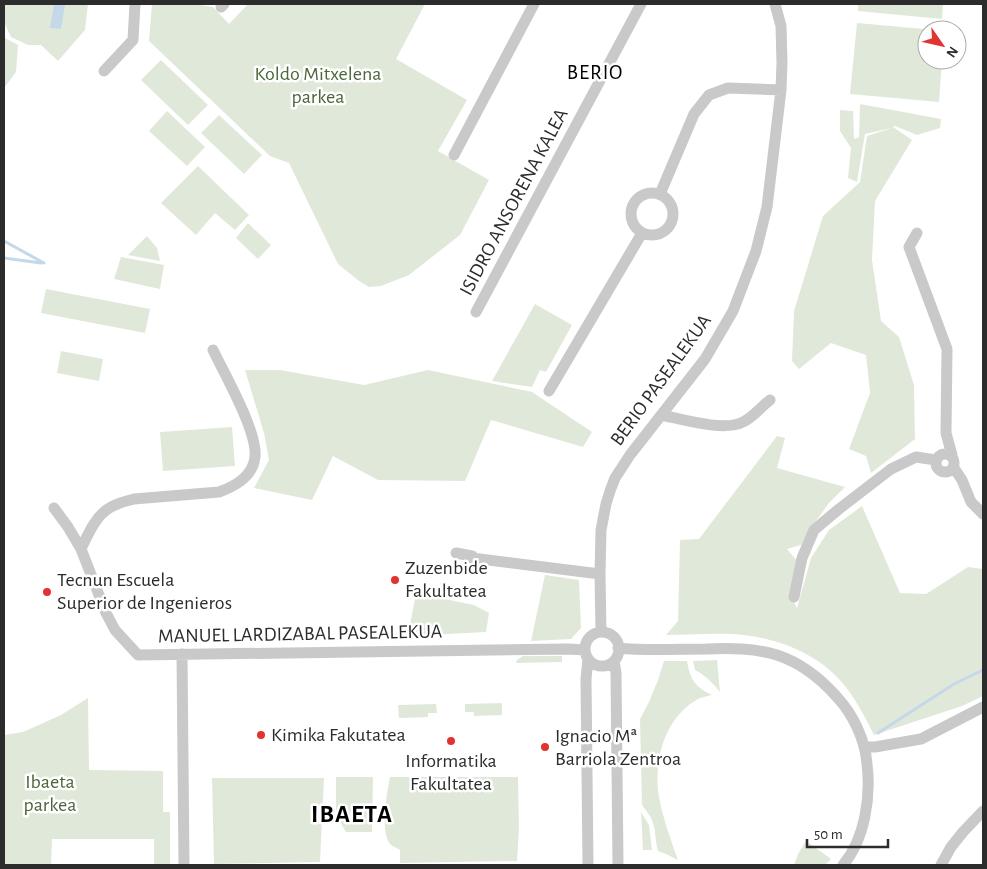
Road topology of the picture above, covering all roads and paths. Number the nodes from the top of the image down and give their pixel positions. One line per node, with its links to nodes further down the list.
1 (135, 4): 5 (street)
2 (641, 4): 11 (street, ISIDRO ANSORENA KALEA)
3 (776, 4): 6 (street, BERIO PASEALEKUA)
4 (529, 6): 7 (street)
5 (104, 71)
6 (781, 90): 8 (street); 15 (street, BERIO PASEALEKUA)
7 (454, 155)
8 (660, 194): 9 (street); 9 (street)
9 (642, 233): 13 (street)
10 (917, 233): 16 (street)
11 (476, 312)
12 (213, 350): 21 (street)
13 (549, 391)
14 (770, 400): 15 (street)
15 (661, 415): 23 (street, BERIO PASEALEKUA)
16 (952, 455): 17 (street); 18 (street)
17 (936, 460): 18 (street); 24 (street)
18 (954, 468): 20 (street)
19 (54, 508): 21 (street, MANUEL LARDIZABAL PASEALEKUA)
20 (983, 514)
21 (81, 549): 27 (street, MANUEL LARDIZABAL PASEALEKUA)
22 (456, 553): 23 (street)
23 (600, 574): 25 (street, BERIO PASEALEKUA)
24 (794, 597)
25 (602, 632): 26 (street); 28 (street)
26 (618, 648): 29 (street); 31 (street)
27 (182, 654): 28 (street, MANUEL LARDIZABAL PASEALEKUA); 34 (street)
28 (587, 655): 29 (street); 35 (street)
29 (614, 661): 36 (street)
30 (983, 707): 31 (street)
31 (864, 747): 37 (street)
32 (983, 811): 33 (street)
33 (951, 847): 38 (street); 39 (street)
34 (184, 865)
35 (588, 865)
36 (618, 865)
37 (843, 865)
38 (941, 865)
39 (948, 865)

